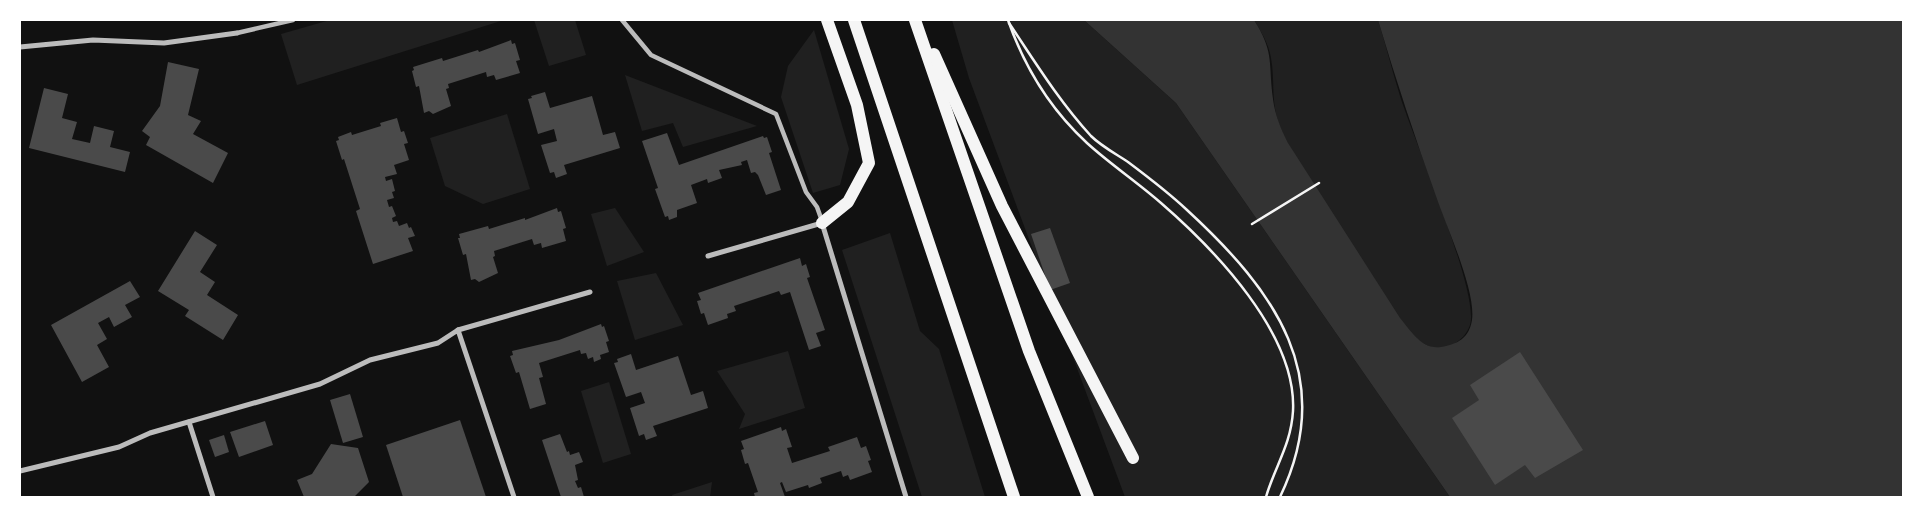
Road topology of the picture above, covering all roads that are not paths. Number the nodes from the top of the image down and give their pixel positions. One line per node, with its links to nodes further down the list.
1 (293, 20): 7 (street)
2 (622, 20): 9 (street)
3 (827, 20): 9 (highway)
4 (854, 20): 19 (highway)
5 (915, 20): 20 (highway)
6 (919, 20): 14 (highway)
7 (237, 33): 8 (street)
8 (20, 47)
9 (822, 222): 10 (street); 18 (street)
10 (708, 256)
11 (590, 292): 12 (street)
12 (458, 330): 13 (street); 17 (street)
13 (189, 422): 15 (street); 16 (street)
14 (1133, 458)
15 (20, 472)
16 (212, 497)
17 (514, 497)
18 (906, 497)
19 (1014, 497)
20 (1088, 497)

